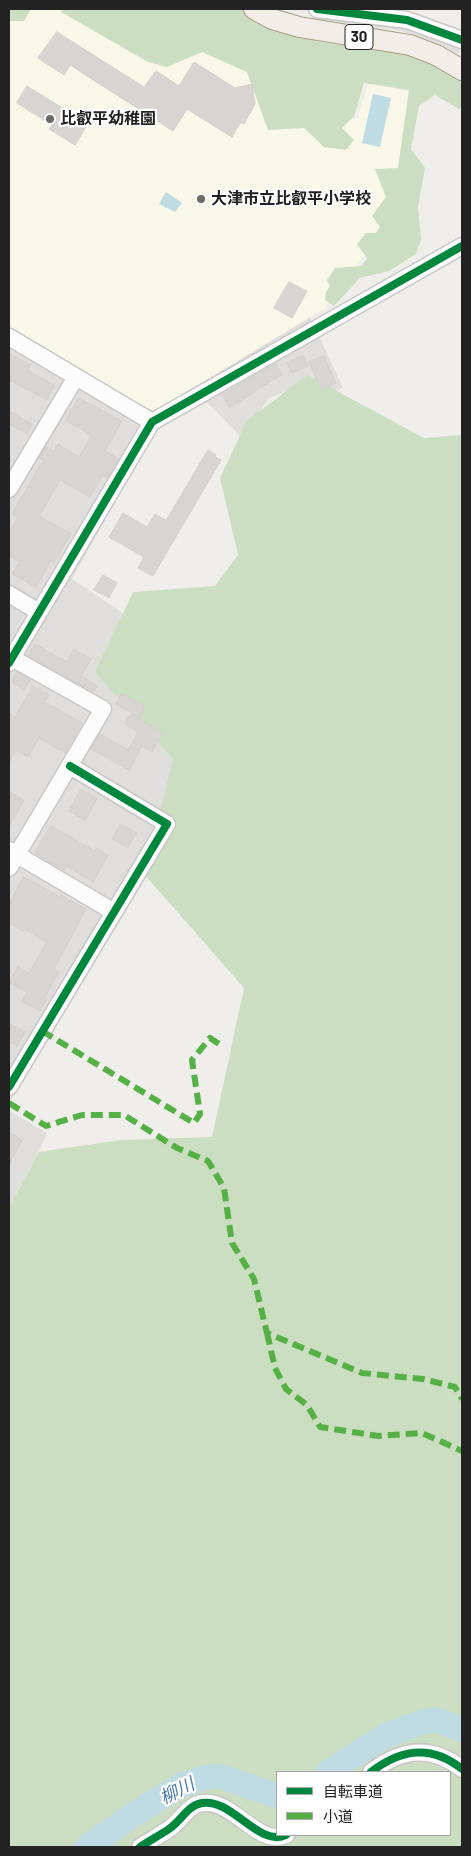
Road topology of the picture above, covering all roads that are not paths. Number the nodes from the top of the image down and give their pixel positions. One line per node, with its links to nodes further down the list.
1 (254, 9): 4 (main road, 30)
2 (317, 9): 3 (street)
3 (460, 39)
4 (462, 70)
5 (462, 246): 8 (street)
6 (9, 337): 7 (street)
7 (76, 377): 8 (street); 9 (street)
8 (152, 422): 11 (street)
9 (9, 490)
10 (9, 594): 11 (street)
11 (39, 612): 12 (street)
12 (10, 660): 13 (street)
13 (70, 766): 14 (street); 15 (street)
14 (11, 857): 15 (street)
15 (114, 912): 16 (street)
16 (9, 1087)
17 (462, 1769): 18 (street)
18 (372, 1771)
19 (282, 1836): 20 (street)
20 (140, 1847)

